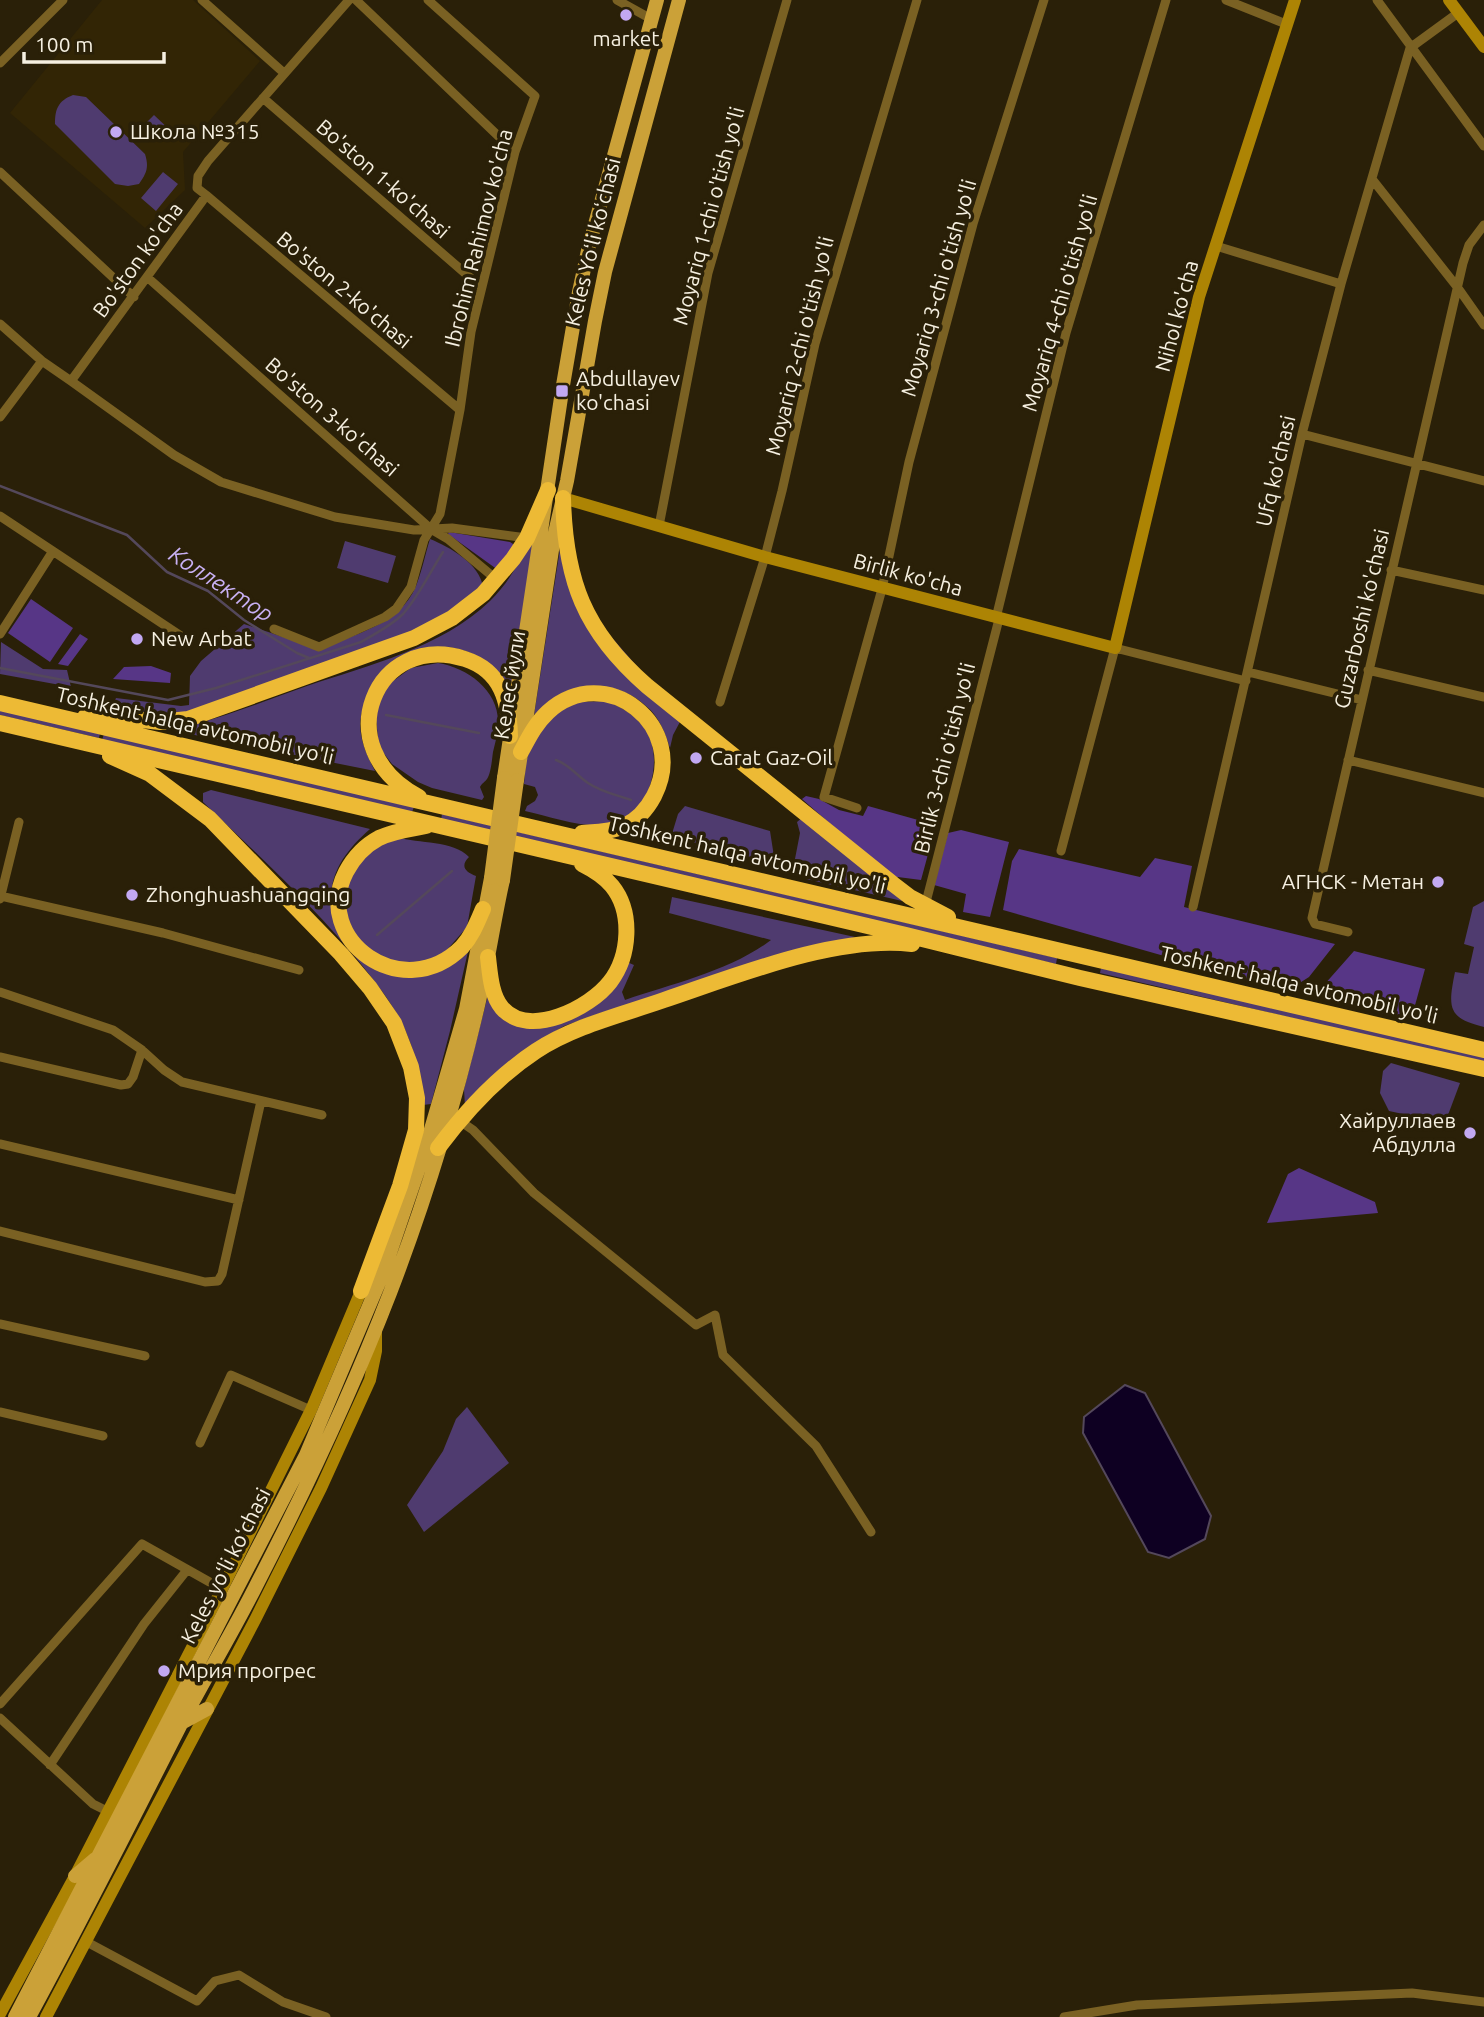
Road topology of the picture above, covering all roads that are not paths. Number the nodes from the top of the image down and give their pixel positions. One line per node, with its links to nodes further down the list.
1 (63, 0): 22 (street)
2 (202, 0): 23 (street)
3 (349, 0): 23 (street, Bo'ston ko'cha)
4 (356, 0): 26 (street)
5 (428, 0): 26 (street, Ibrohim Rahimov ko'cha)
6 (617, 0): 18 (street)
7 (657, 0): 18 (main road, Keles Yoʻli koʻchasi)
8 (677, 0): 29 (main road, Keles Yoʻli koʻchasi)
9 (787, 0): 52 (street, Moyariq 1-chi o'tish yo'li)
10 (917, 0): 56 (street, Moyariq 2-chi o'tish yo'li)
11 (1044, 0): 59 (street, Moyariq 3-chi o'tish yo'li)
12 (1166, 0): 61 (street, Moyariq 4-chi o'tish yo'li)
13 (1226, 0): 19 (street)
14 (1295, 0): 19 (street, Nihol ko'cha)
15 (1377, 0): 21 (street)
16 (1448, 0): 17 (street)
17 (1458, 13): 20 (street); 21 (street)
18 (653, 20): 27 (main road, Keles Yoʻli koʻchasi); 29 (main road)
19 (1286, 24): 33 (street, Nihol ko'cha)
20 (1484, 47)
21 (1410, 48): 25 (street); 30 (street, Ufq ko'chasi)
22 (0, 63)
23 (284, 73): 24 (street, Bo'ston ko'cha)
24 (262, 98): 31 (street, Bo'ston ko'cha); 37 (street, Bo'ston 1-ko'chasi)
25 (1484, 146)
26 (515, 152): 37 (street, Ibrohim Rahimov ko'cha)
27 (616, 152): 34 (main road); 49 (main road, Keles Yoʻli koʻchasi)
28 (0, 172): 39 (street)
29 (632, 172): 34 (main road, Keles Yoʻli koʻchasi)
30 (1372, 179): 36 (street, Ufq ko'chasi); 38 (street)
31 (206, 195): 35 (street, Bo'ston ko'cha); 44 (street, Bo'ston 2-ko'chasi)
32 (1484, 225): 38 (street, Guzarboshi ko'chasi)
33 (1216, 246): 36 (street); 65 (street, Nihol ko'cha)
34 (605, 272): 50 (main road, Keles Yoʻli koʻchasi)
35 (147, 276): 39 (street, Bo'ston ko'cha); 53 (street, Bo'ston 3-ko'chasi)
36 (1340, 284): 46 (street, Ufq ko'chasi)
37 (481, 287): 44 (street, Ibrohim Rahimov ko'cha)
38 (1458, 288): 41 (street); 47 (street, Guzarboshi ko'chasi)
39 (134, 297): 43 (street, Bo'ston ko'cha)
40 (0, 324): 42 (street)
41 (1484, 325)
42 (42, 361): 43 (street); 45 (street)
43 (71, 382): 53 (street)
44 (460, 410): 53 (street, Ibrohim Rahimov ko'cha)
45 (0, 416)
46 (1302, 434): 47 (street); 67 (street, Ufq ko'chasi)
47 (1415, 464): 48 (street); 57 (street, Guzarboshi ko'chasi)
48 (1484, 481)
49 (548, 489): 54 (highway); 74 (main road, Keles Yoʻli koʻchasi)
50 (563, 498): 52 (street, Birlik ko'cha); 76 (main road, Келес йули); 89 (highway)
51 (0, 516): 55 (street)
52 (659, 526): 56 (street, Birlik ko'cha)
53 (431, 529): 54 (street); 58 (street, Bo'ston 3-ko'chasi); 62 (street, Ibrohim Rahimov ko'cha)
54 (527, 538): 58 (highway)
55 (53, 551): 63 (street); 64 (street)
56 (765, 557): 59 (street, Birlik ko'cha); 70 (street, Moyariq 2-chi o'tish yo'li)
57 (1391, 570): 60 (street); 66 (street, Guzarboshi ko'chasi)
58 (497, 580): 72 (highway)
59 (881, 589): 61 (street, Birlik ko'cha); 81 (street, Moyariq 3-chi o'tish yo'li)
60 (1484, 590)
61 (997, 618): 65 (street, Birlik ko'cha); 89 (street, Birlik 3-chi o'tish yo'li)
62 (274, 629)
63 (0, 634)
64 (181, 636)
65 (1115, 648): 67 (street, Birlik ko'cha); 85 (street)
66 (1368, 670): 68 (street); 69 (street, Guzarboshi ko'chasi)
67 (1247, 677): 69 (street, Birlik ko'cha); 90 (street, Ufq ko'chasi)
68 (1484, 697)
69 (1362, 700): 77 (street, Guzarboshi ko'chasi)
70 (720, 702)
71 (0, 703): 72 (highway, Toshkent halqa avtomobil yo'li)
72 (67, 718): 80 (highway, Toshkent halqa avtomobil yo'li)
73 (0, 723): 75 (highway, Toshkent halqa avtomobil yo'li)
74 (510, 736): 78 (main road, Keles Yoʻli koʻchasi); 80 (highway)
75 (73, 740): 83 (highway, Toshkent halqa avtomobil yo'li); 112 (highway)
76 (521, 752): 78 (main road, Келес йули); 84 (highway)
77 (1348, 760): 79 (street); 93 (street, Guzarboshi ko'chasi)
78 (510, 779): 87 (main road, Келес йули, bridge)
79 (1484, 793)
80 (438, 805): 84 (highway, Toshkent halqa avtomobil yo'li)
81 (857, 808)
82 (19, 822): 88 (street)
83 (435, 825): 86 (highway, Toshkent halqa avtomobil yo'li); 91 (highway)
84 (566, 834): 92 (highway, Toshkent halqa avtomobil yo'li)
85 (1061, 851)
86 (565, 855): 94 (highway, Toshkent halqa avtomobil yo'li); 96 (highway)
87 (497, 879): 91 (main road); 96 (main road)
88 (0, 897): 97 (street)
89 (925, 906): 92 (highway)
90 (1193, 907)
91 (483, 909): 108 (main road)
92 (972, 929): 95 (highway, Toshkent halqa avtomobil yo'li)
93 (1348, 932)
94 (958, 949): 98 (highway, Toshkent halqa avtomobil yo'li); 106 (highway)
95 (1085, 956): 98 (highway); 101 (highway, Toshkent halqa avtomobil yo'li)
96 (488, 957): 108 (main road)
97 (299, 970)
98 (1080, 978): 103 (highway, Toshkent halqa avtomobil yo'li)
99 (0, 992): 100 (street)
100 (142, 1049): 102 (street); 104 (street)
101 (1483, 1049)
102 (0, 1057)
103 (1484, 1069)
104 (261, 1101): 105 (street); 109 (street)
105 (322, 1115)
106 (460, 1121): 108 (highway); 120 (street)
107 (0, 1144): 109 (street)
108 (432, 1153): 111 (main road, Keles yoʻli koʻchasi); 114 (main road, Keles yoʻli koʻchasi)
109 (239, 1200): 110 (street)
110 (0, 1231)
111 (383, 1273): 112 (main road); 129 (main road, Keles yoʻli koʻchasi)
112 (361, 1291): 116 (street, Keles yoʻli koʻchasi)
113 (0, 1324): 115 (street)
114 (376, 1327): 124 (street, Keles yoʻli koʻchasi); 126 (main road, Keles yoʻli koʻchasi)
115 (145, 1356)
116 (311, 1410): 119 (street); 122 (street, Keles yoʻli koʻchasi)
117 (0, 1412): 118 (street)
118 (103, 1436)
119 (200, 1443)
120 (871, 1532)
121 (187, 1570): 122 (street); 123 (street); 127 (street)
122 (222, 1589): 128 (street, Keles yoʻli koʻchasi)
123 (0, 1704)
124 (207, 1709): 126 (main road); 131 (street, Keles yoʻli koʻchasi)
125 (0, 1718): 127 (street)
126 (182, 1723): 135 (main road, Keles yoʻli koʻchasi)
127 (50, 1765): 128 (street)
128 (107, 1811): 130 (street, Keles yoʻli koʻchasi)
129 (101, 1854): 130 (main road); 134 (main road, Keles yoʻli koʻchasi)
130 (75, 1876): 133 (street, Keles yoʻli koʻchasi)
131 (85, 1941): 136 (street, Keles yoʻli koʻchasi); 137 (street)
132 (1484, 2002): 138 (street)
133 (0, 2014)
134 (15, 2017)
135 (29, 2017)
136 (46, 2017)
137 (326, 2017)
138 (1064, 2017)

